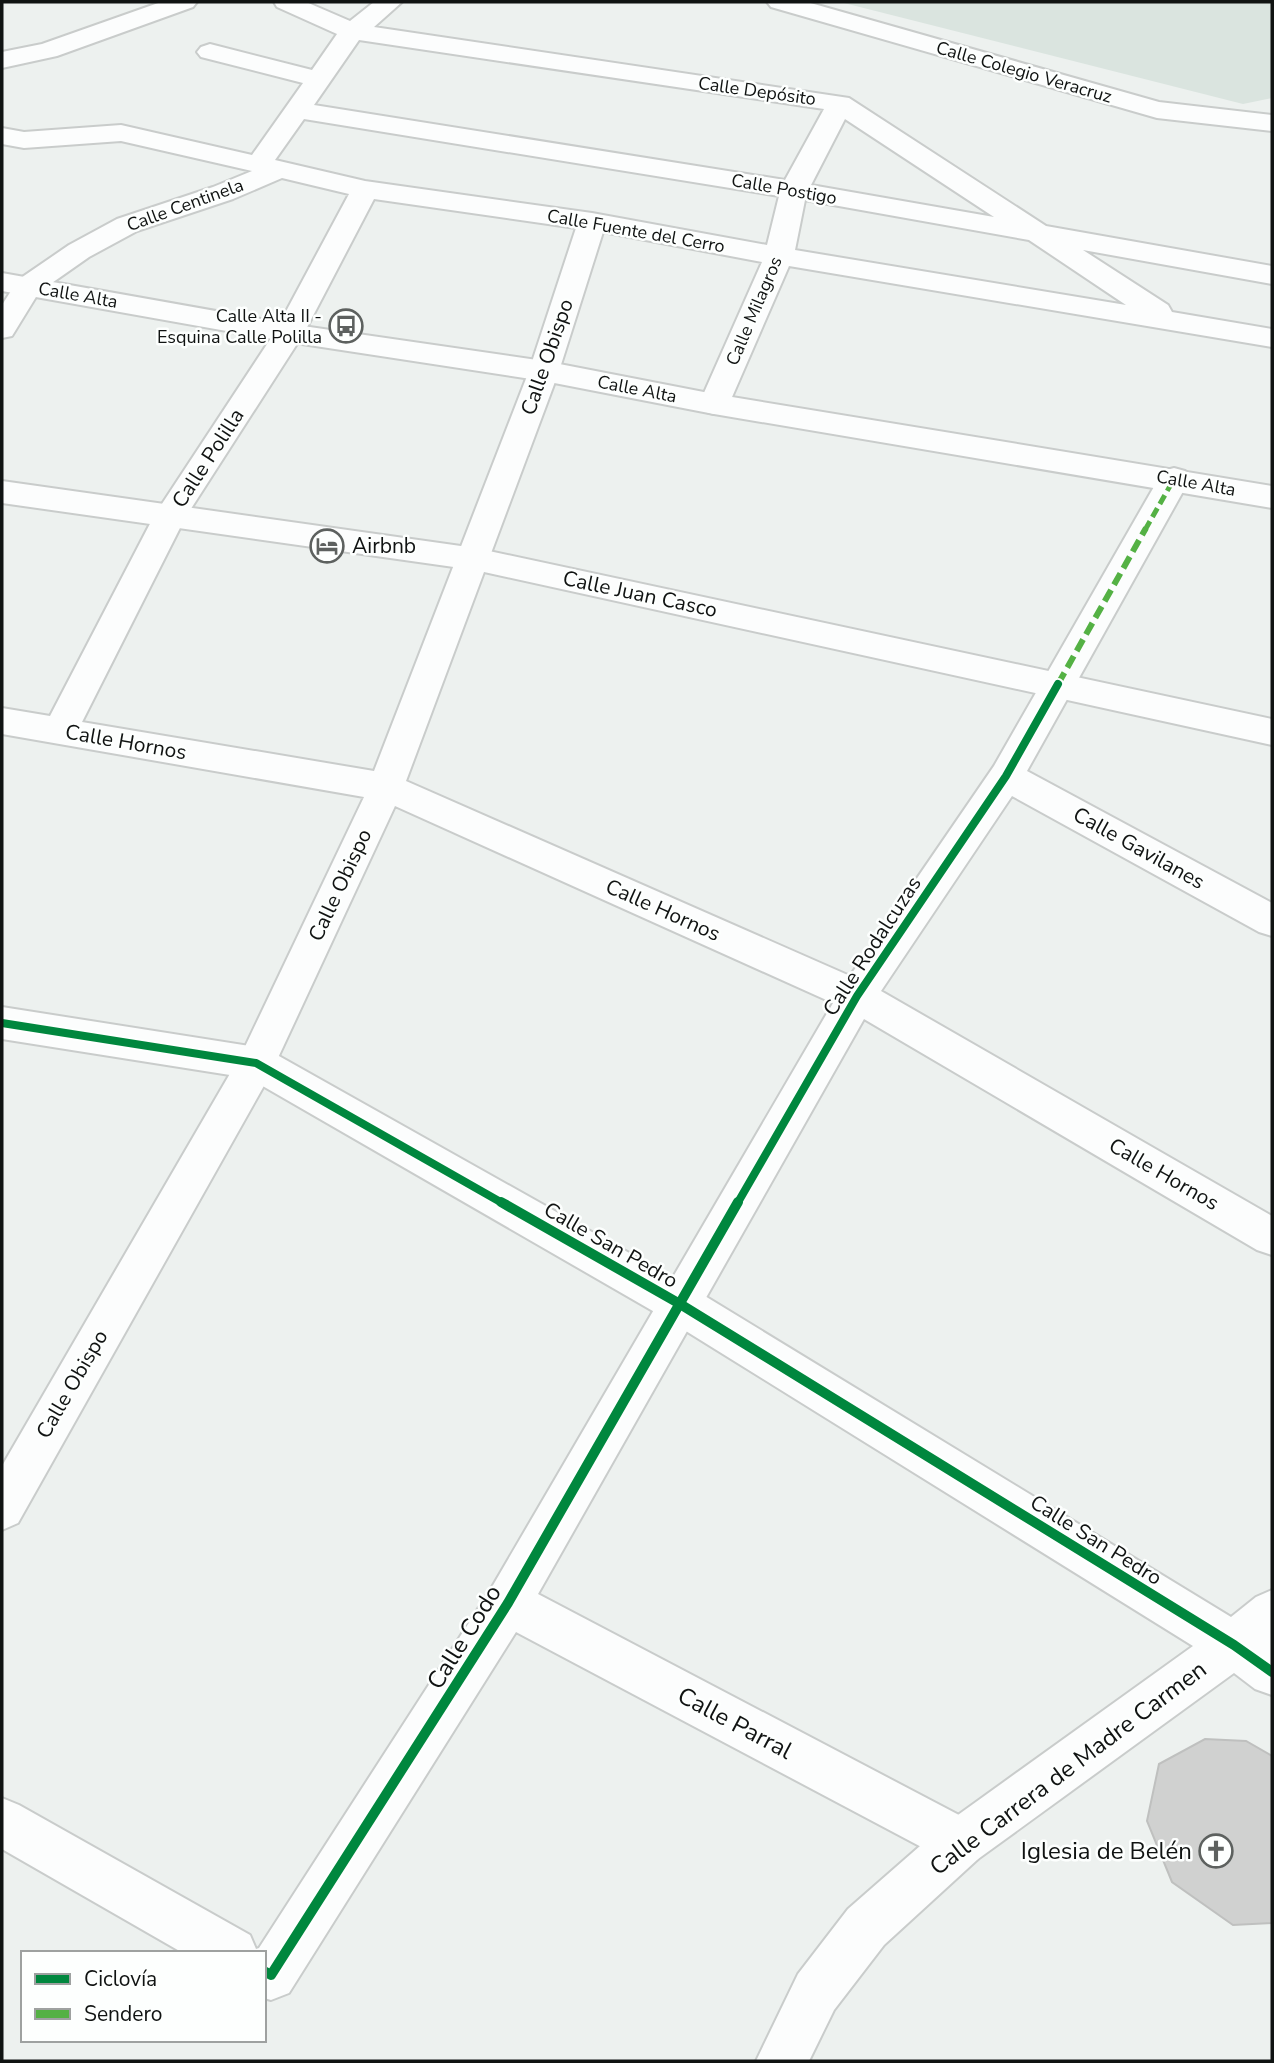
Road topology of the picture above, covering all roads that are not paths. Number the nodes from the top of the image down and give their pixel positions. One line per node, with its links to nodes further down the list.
1 (184, 2): 7 (street)
2 (286, 2): 5 (street, Calle Depósito)
3 (390, 2): 5 (street)
4 (780, 2): 11 (street, Calle Colegio Veracruz)
5 (352, 31): 8 (street); 9 (street, Calle Depósito)
6 (210, 52): 8 (street)
7 (2, 60)
8 (318, 79): 10 (street)
9 (840, 104): 15 (street, Calle Milagros); 17 (street, Calle Depósito)
10 (296, 110): 13 (street); 15 (street, Calle Postigo)
11 (1272, 123)
12 (2, 136): 13 (street, Calle Fuente del Cerro)
13 (270, 167): 14 (street, Calle Fuente del Cerro); 20 (street, Calle Centinela)
14 (365, 189): 16 (street, Calle Fuente del Cerro); 23 (street, Calle Polilla)
15 (794, 190): 17 (street, Calle Postigo); 18 (street, Calle Milagros)
16 (592, 222): 18 (street, Calle Fuente del Cerro); 25 (street, Calle Obispo)
17 (1041, 235): 19 (street, Calle Postigo); 21 (street, Calle Depósito)
18 (779, 256): 21 (street, Calle Fuente del Cerro); 26 (street, Calle Milagros)
19 (1272, 275)
20 (15, 284): 22 (street, Calle Centinela); 23 (street, Calle Alta)
21 (1171, 321): 24 (street, Calle Fuente del Cerro)
22 (2, 329)
23 (289, 333): 25 (street, Calle Alta); 30 (street, Calle Polilla)
24 (1272, 338)
25 (544, 371): 26 (street, Calle Alta); 31 (street, Calle Obispo)
26 (714, 404): 27 (street, Calle Alta)
27 (1174, 479): 29 (street, Calle Alta); 32 (street, Calle Rodalcuzas)
28 (2, 492): 30 (street, Calle Juan Casco)
29 (1272, 497)
30 (170, 516): 31 (street, Calle Juan Casco); 34 (street, Calle Polilla)
31 (475, 558): 32 (street, Calle Juan Casco); 37 (street, Calle Obispo)
32 (1058, 684): 35 (street, Calle Juan Casco); 36 (street, Calle Rodalcuzas)
33 (2, 721): 34 (street, Calle Hornos)
34 (60, 731): 37 (street, Calle Hornos)
35 (1272, 732)
36 (1006, 776): 38 (street, Calle Gavilanes); 39 (street, Calle Rodalcuzas)
37 (387, 786): 39 (street, Calle Hornos); 41 (street, Calle Obispo)
38 (1272, 921)
39 (857, 996): 42 (street, Calle Hornos); 43 (street, Calle Rodalcuzas)
40 (2, 1023): 41 (street, Calle San Pedro)
41 (256, 1063): 43 (street, Calle San Pedro); 44 (street, Calle Obispo)
42 (1272, 1237)
43 (680, 1304): 45 (street, Calle Codo); 47 (street, Calle San Pedro)
44 (5, 1496)
45 (508, 1603): 50 (street, Calle Parral); 52 (street, Calle Codo)
46 (1272, 1613): 47 (street, Calle Carrera de Madre Carmen)
47 (1234, 1645): 48 (street, Calle San Pedro); 50 (street, Calle Carrera de Madre Carmen)
48 (1272, 1672)
49 (2, 1822): 51 (street)
50 (961, 1842): 53 (street, Calle Carrera de Madre Carmen)
51 (228, 1951)
52 (266, 1972)
53 (782, 2061)

